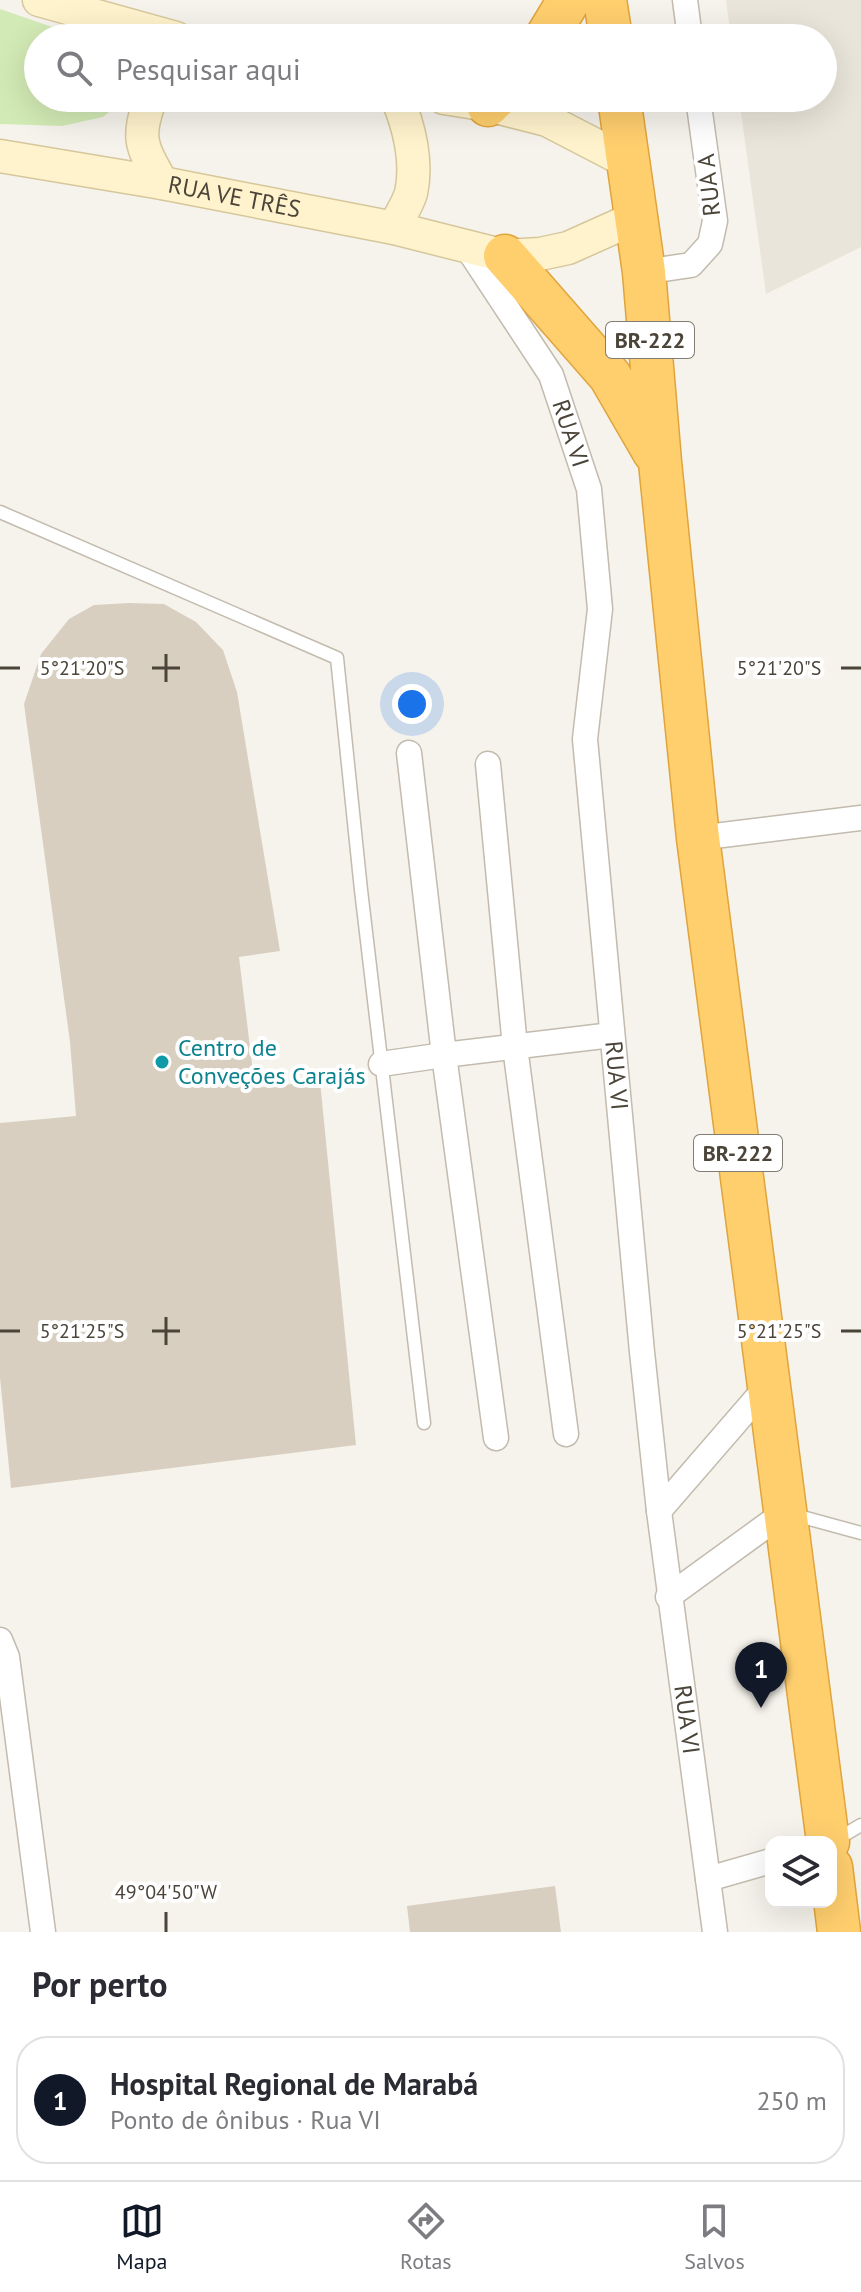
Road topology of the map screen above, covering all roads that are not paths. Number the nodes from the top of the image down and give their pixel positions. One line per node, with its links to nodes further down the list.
1 (39, 0): 5 (main road)
2 (569, 0): 6 (highway)
3 (605, 0): 7 (highway)
4 (685, 0): 8 (street)
5 (126, 24)
6 (554, 24)
7 (609, 24)
8 (688, 24)
9 (146, 112): 16 (main road)
10 (403, 112): 18 (main road)
11 (523, 112): 15 (main road)
12 (621, 112): 15 (highway, BR-222)
13 (700, 112): 20 (street, RUA A)
14 (0, 156): 16 (main road, RUA VE TRÊS)
15 (628, 162): 17 (highway, BR-222)
16 (162, 183): 18 (main road, RUA VE TRÊS)
17 (635, 218): 19 (main road); 20 (highway, BR-222)
18 (394, 228): 19 (main road, RUA VE TRÊS)
19 (485, 251): 21 (highway); 27 (street, RUA VI)
20 (644, 272): 21 (highway, BR-222)
21 (660, 462): 26 (highway, BR-222)
22 (0, 512): 30 (lane)
23 (409, 753): 29 (street)
24 (488, 764): 28 (street)
25 (861, 818): 26 (street)
26 (698, 838): 31 (highway, BR-222)
27 (612, 1035): 28 (street); 35 (street, RUA VI)
28 (515, 1047): 29 (street); 33 (street)
29 (444, 1055): 30 (street); 34 (street)
30 (381, 1064): 32 (lane)
31 (768, 1385): 35 (street); 36 (highway, BR-222)
32 (424, 1423)
33 (566, 1434)
34 (496, 1438)
35 (659, 1511): 38 (street, RUA VI)
36 (785, 1512): 37 (lane); 38 (street); 41 (highway, BR-222)
37 (861, 1533)
38 (668, 1597): 44 (street, RUA VI)
39 (0, 1640): 46 (street)
40 (861, 1825): 42 (lane)
41 (828, 1836)
42 (837, 1838)
43 (765, 1863): 44 (street)
44 (708, 1879): 47 (street, RUA VI)
45 (836, 1908): 48 (highway)
46 (43, 1932)
47 (715, 1932)
48 (839, 1932)

